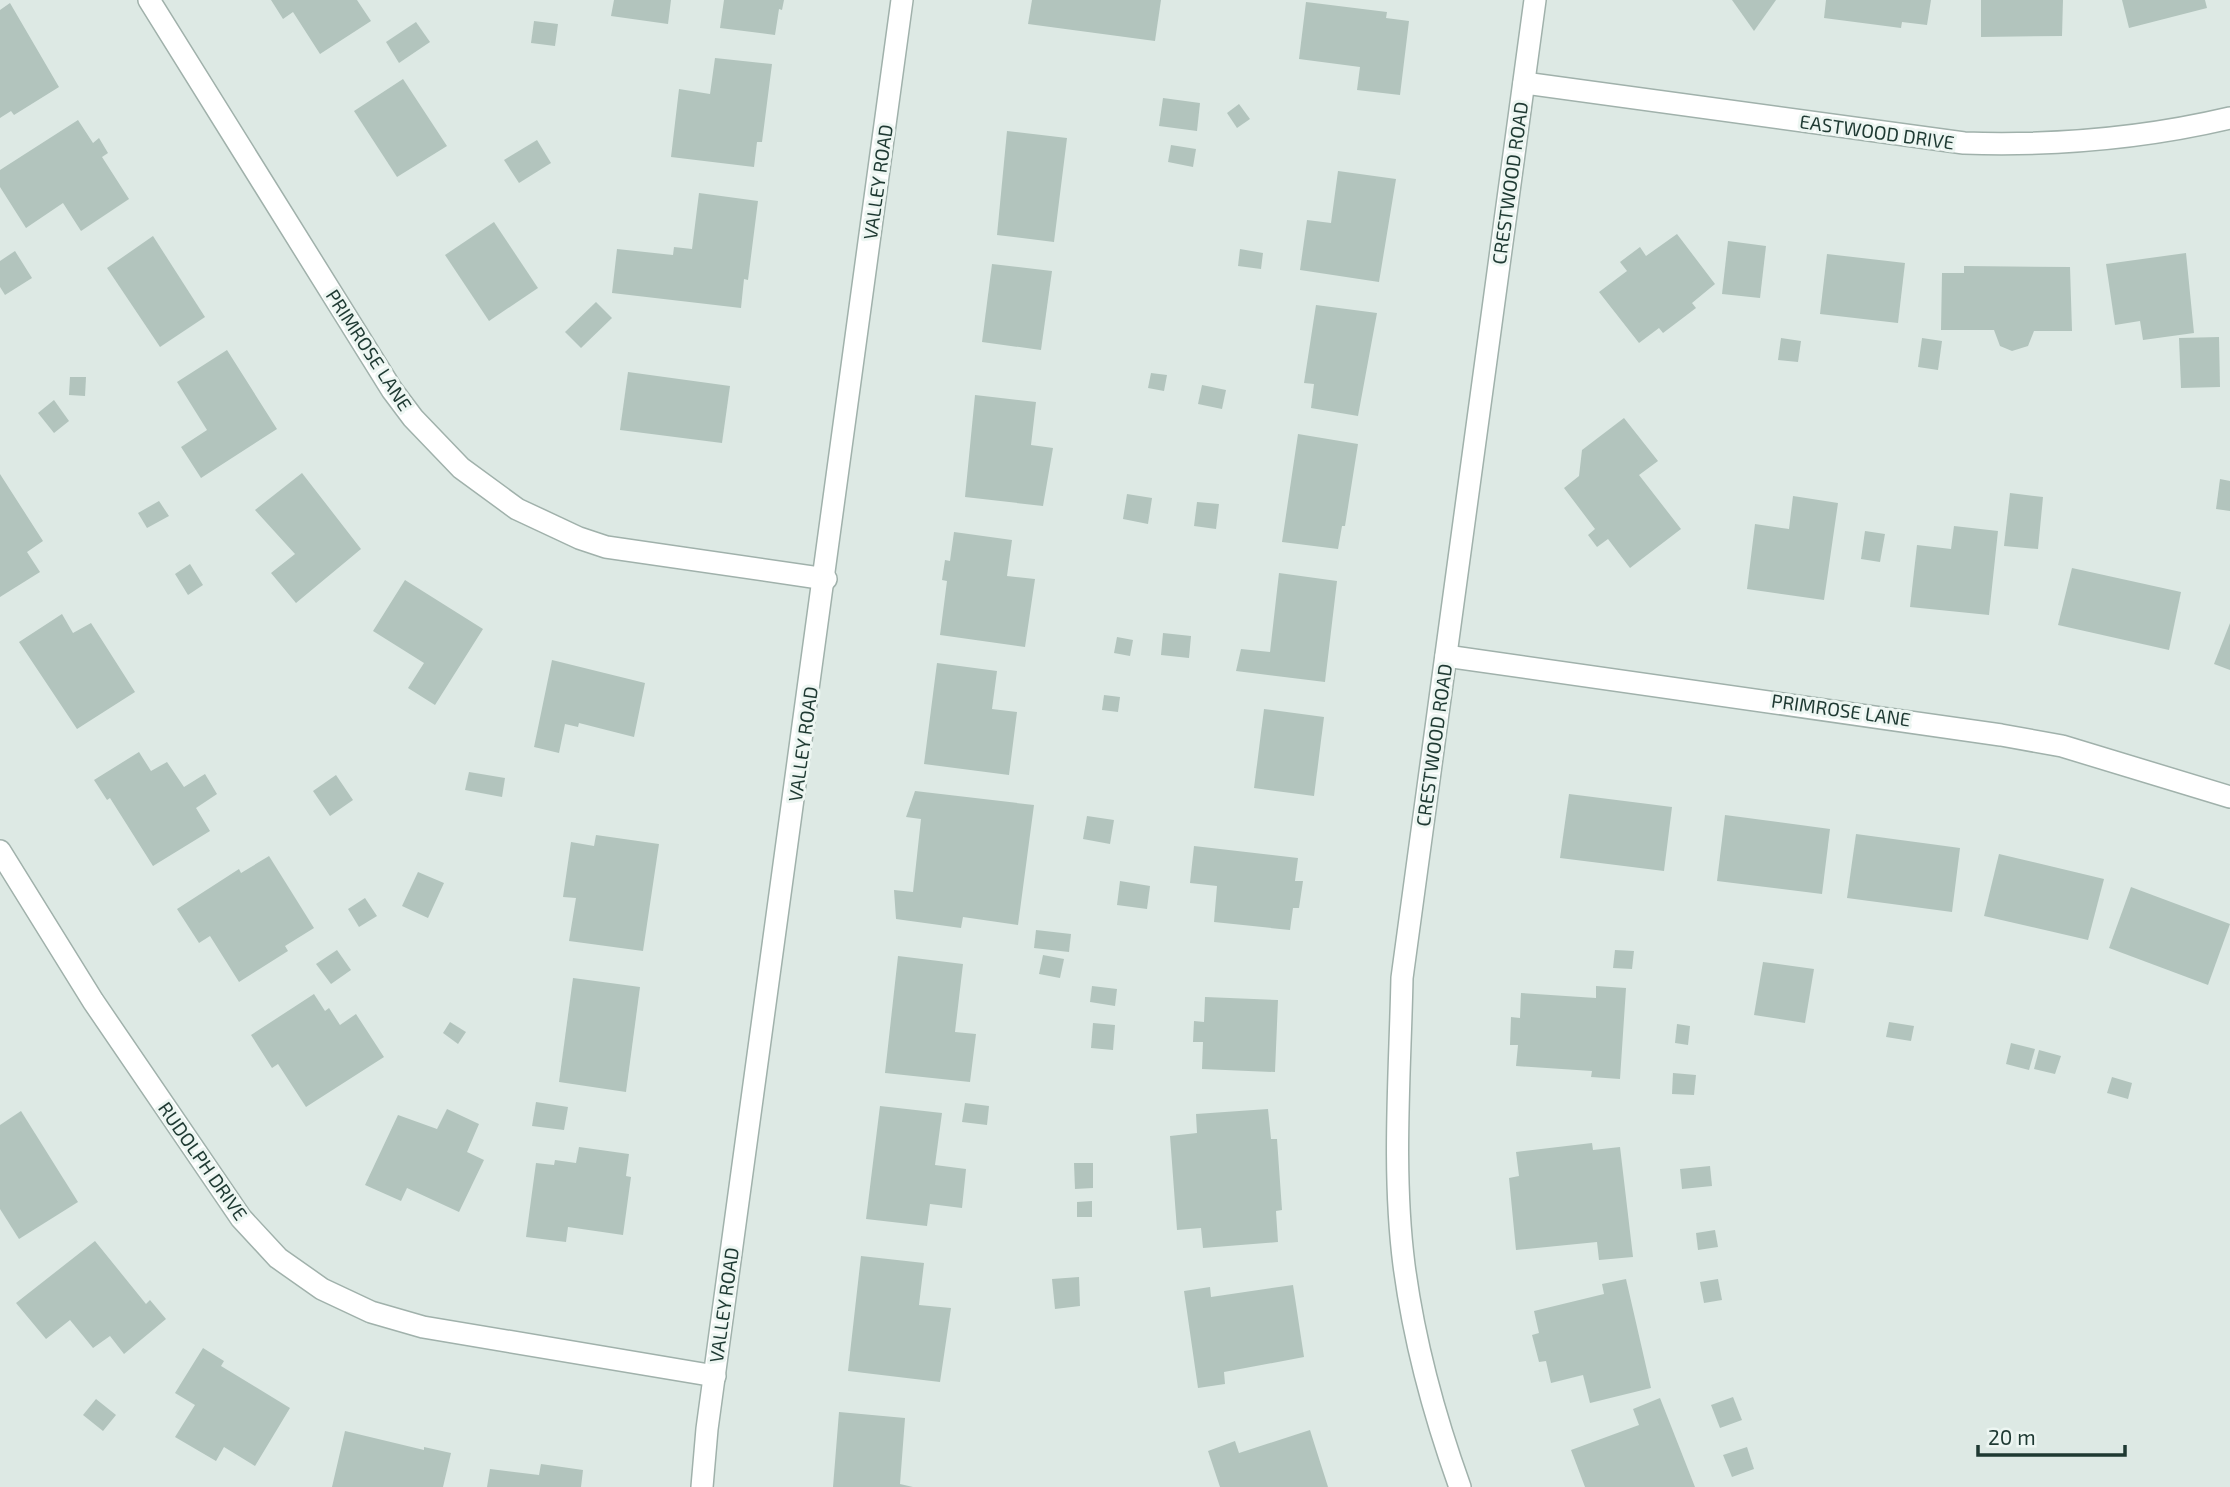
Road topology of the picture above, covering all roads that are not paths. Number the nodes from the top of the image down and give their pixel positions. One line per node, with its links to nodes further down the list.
1 (149, 0): 6 (street, PRIMROSE LANE)
2 (902, 0): 6 (street, VALLEY ROAD)
3 (1535, 0): 4 (street, CRESTWOOD ROAD)
4 (1524, 83): 5 (street, EASTWOOD DRIVE); 7 (street, CRESTWOOD ROAD)
5 (2230, 118)
6 (825, 579): 10 (street, VALLEY ROAD)
7 (1446, 656): 8 (street, PRIMROSE LANE); 12 (street, CRESTWOOD ROAD)
8 (2230, 797)
9 (0, 851): 10 (street, RUDOLPH DRIVE)
10 (715, 1376): 11 (street, VALLEY ROAD)
11 (702, 1487)
12 (1460, 1487)

